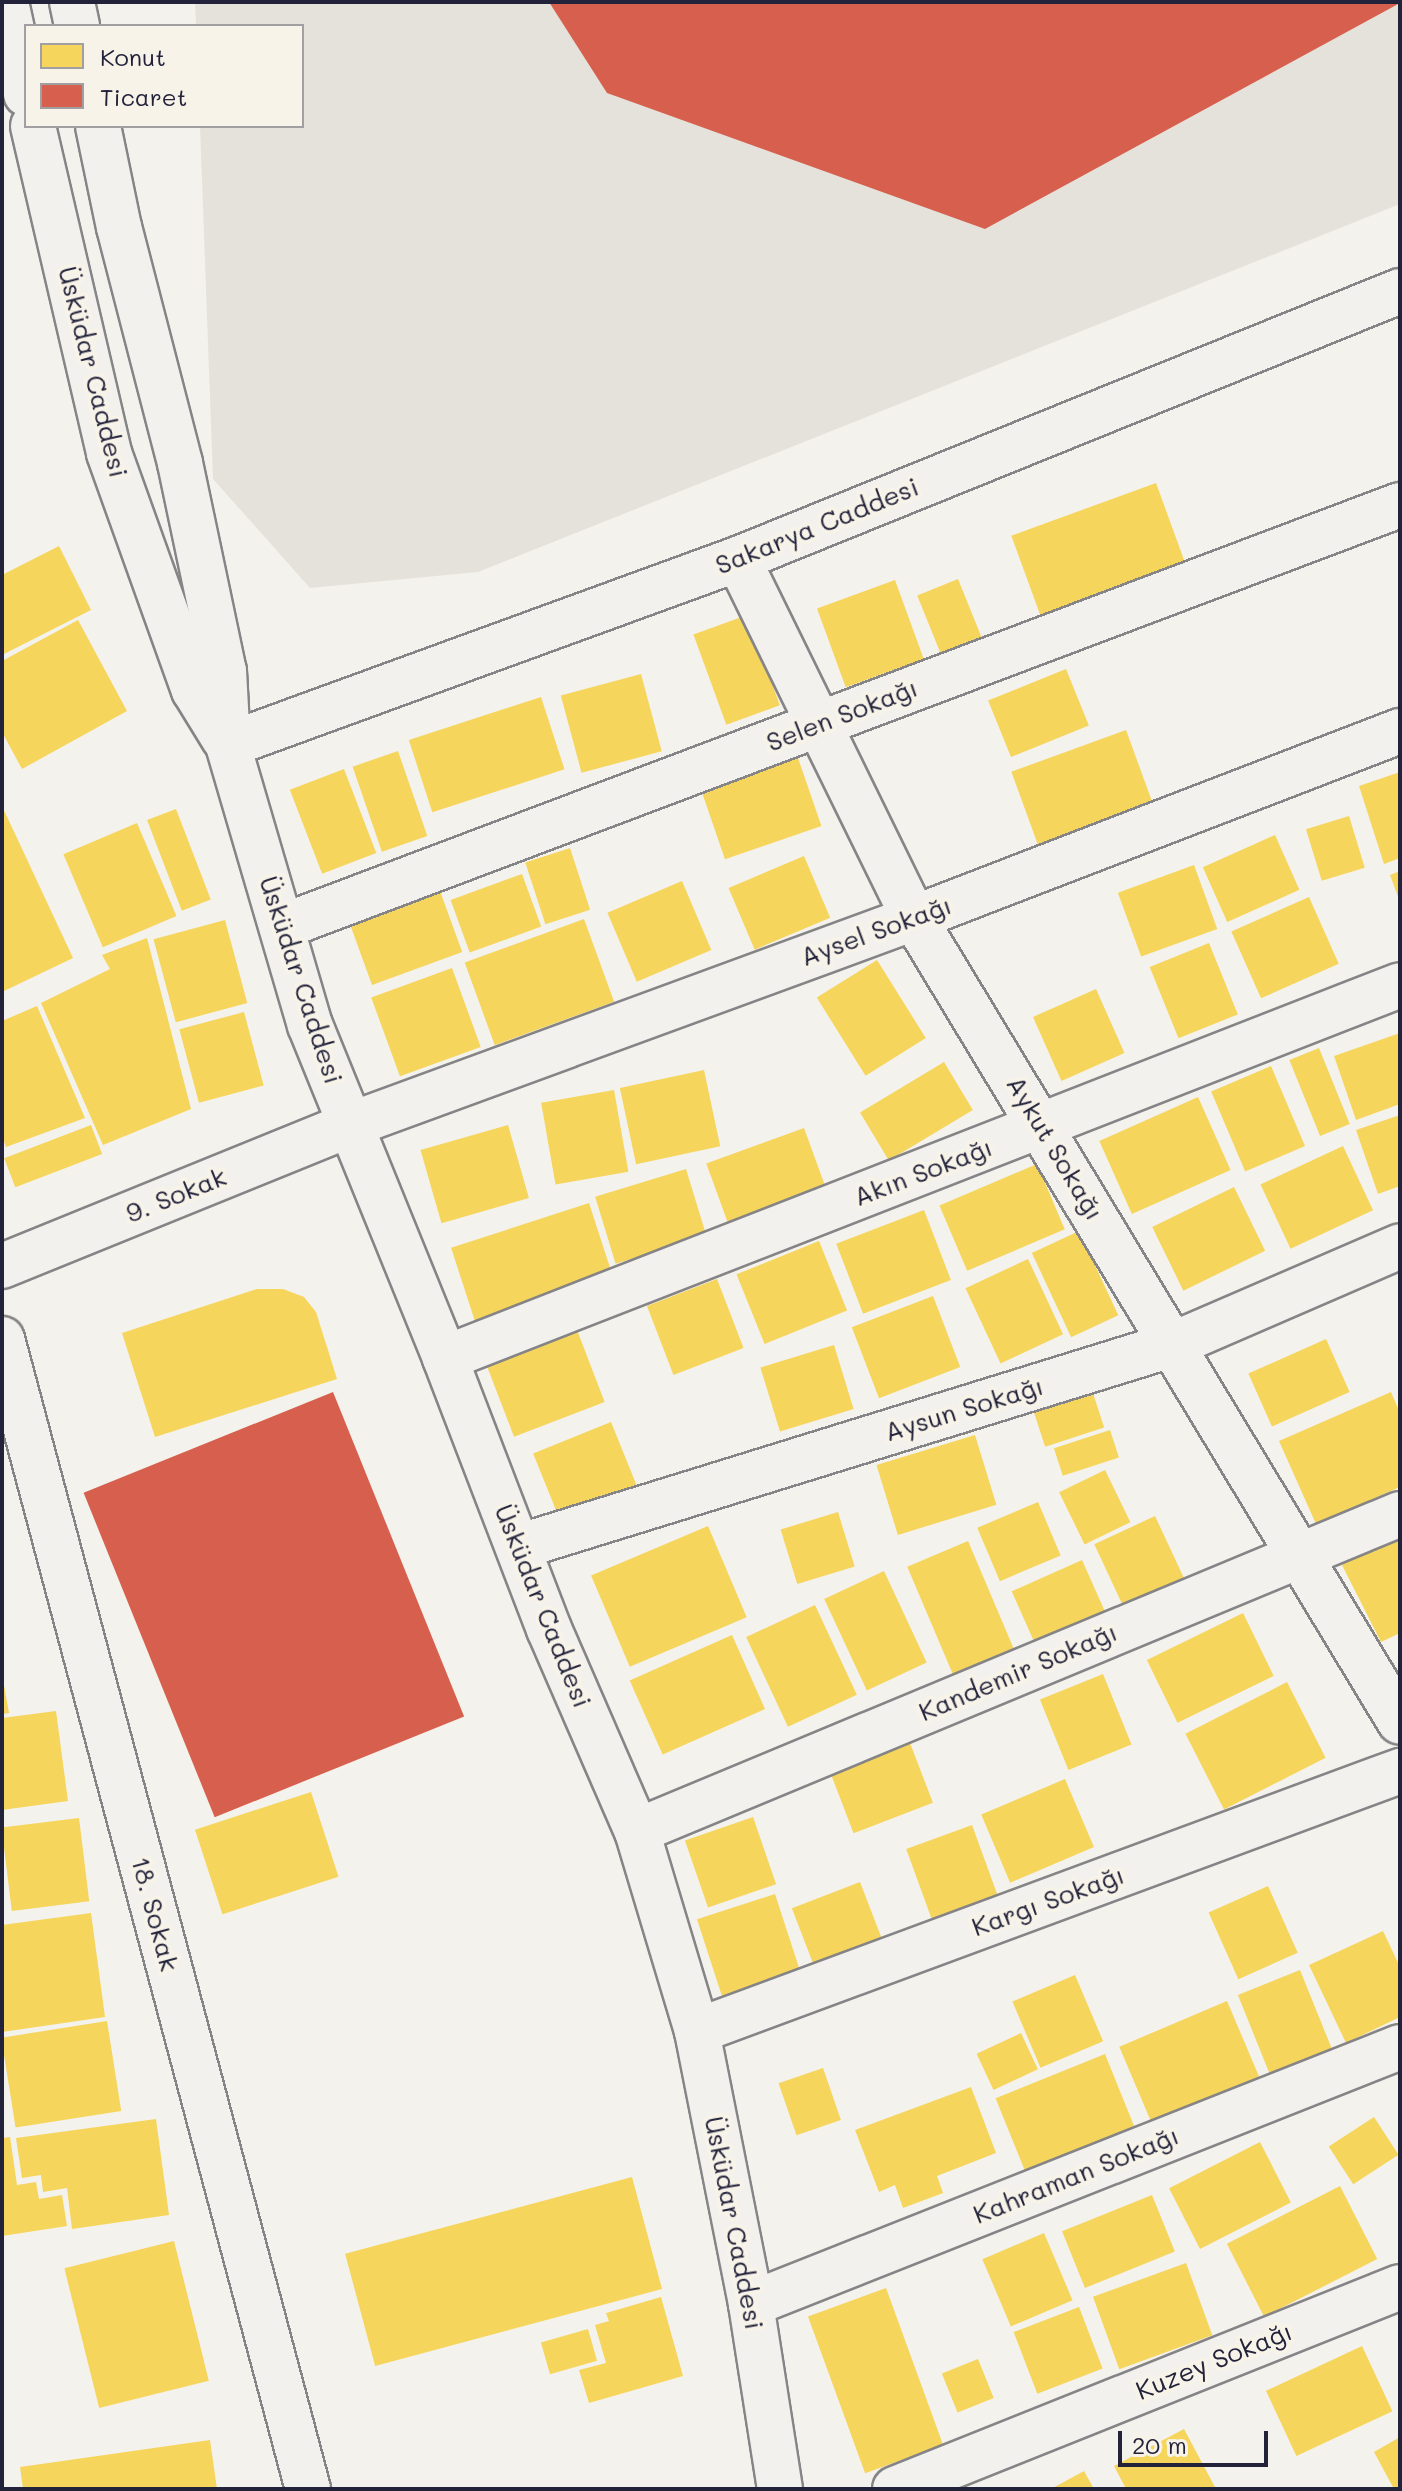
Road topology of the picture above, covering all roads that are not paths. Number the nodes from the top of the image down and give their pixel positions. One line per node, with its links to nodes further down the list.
1 (6, 2): 4 (street)
2 (72, 2): 3 (street)
3 (77, 24)
4 (24, 85)
5 (33, 128): 12 (street, Üsküdar Caddesi)
6 (98, 128): 12 (street, Üsküdar Caddesi)
7 (1400, 291): 9 (street, Sakarya Caddesi)
8 (1400, 505): 10 (street, Selen Sokağı)
9 (738, 559): 10 (street, Aykut Sokağı); 12 (street, Sakarya Caddesi)
10 (821, 722): 13 (street, Aykut Sokağı); 14 (street, Selen Sokağı)
11 (1400, 731): 13 (street, Aysel Sokağı)
12 (228, 745): 14 (street, Üsküdar Caddesi)
13 (914, 918): 16 (street, Aysel Sokağı); 17 (street, Aykut Sokağı)
14 (284, 926): 16 (street, Üsküdar Caddesi)
15 (1400, 985): 17 (street, Akın Sokağı)
16 (350, 1125): 19 (street, 9. Sokak); 22 (street, Üsküdar Caddesi)
17 (1041, 1126): 21 (street, Aykut Sokağı); 22 (street, Akın Sokağı)
18 (1400, 1246): 21 (street, Aysun Sokağı)
19 (2, 1266)
20 (2, 1339): 33 (street, 18. Sokak)
21 (1174, 1344): 24 (street, Aysun Sokağı); 25 (street, Aykut Sokağı)
22 (445, 1358): 24 (street, Üsküdar Caddesi)
23 (1400, 1514): 25 (street, Kandemir Sokağı)
24 (518, 1547): 28 (street, Üsküdar Caddesi)
25 (1298, 1555): 26 (street, Aykut Sokağı); 28 (street, Kandemir Sokağı)
26 (1400, 1722)
27 (1400, 1771): 29 (street, Kargı Sokağı)
28 (637, 1831): 29 (street, Üsküdar Caddesi)
29 (697, 2031): 32 (street, Üsküdar Caddesi)
30 (1400, 2047): 32 (street, Kahraman Sokağı)
31 (1400, 2287): 35 (street, Kuzey Sokağı)
32 (751, 2304): 34 (street, Üsküdar Caddesi)
33 (308, 2489)
34 (780, 2489)
35 (895, 2489)

